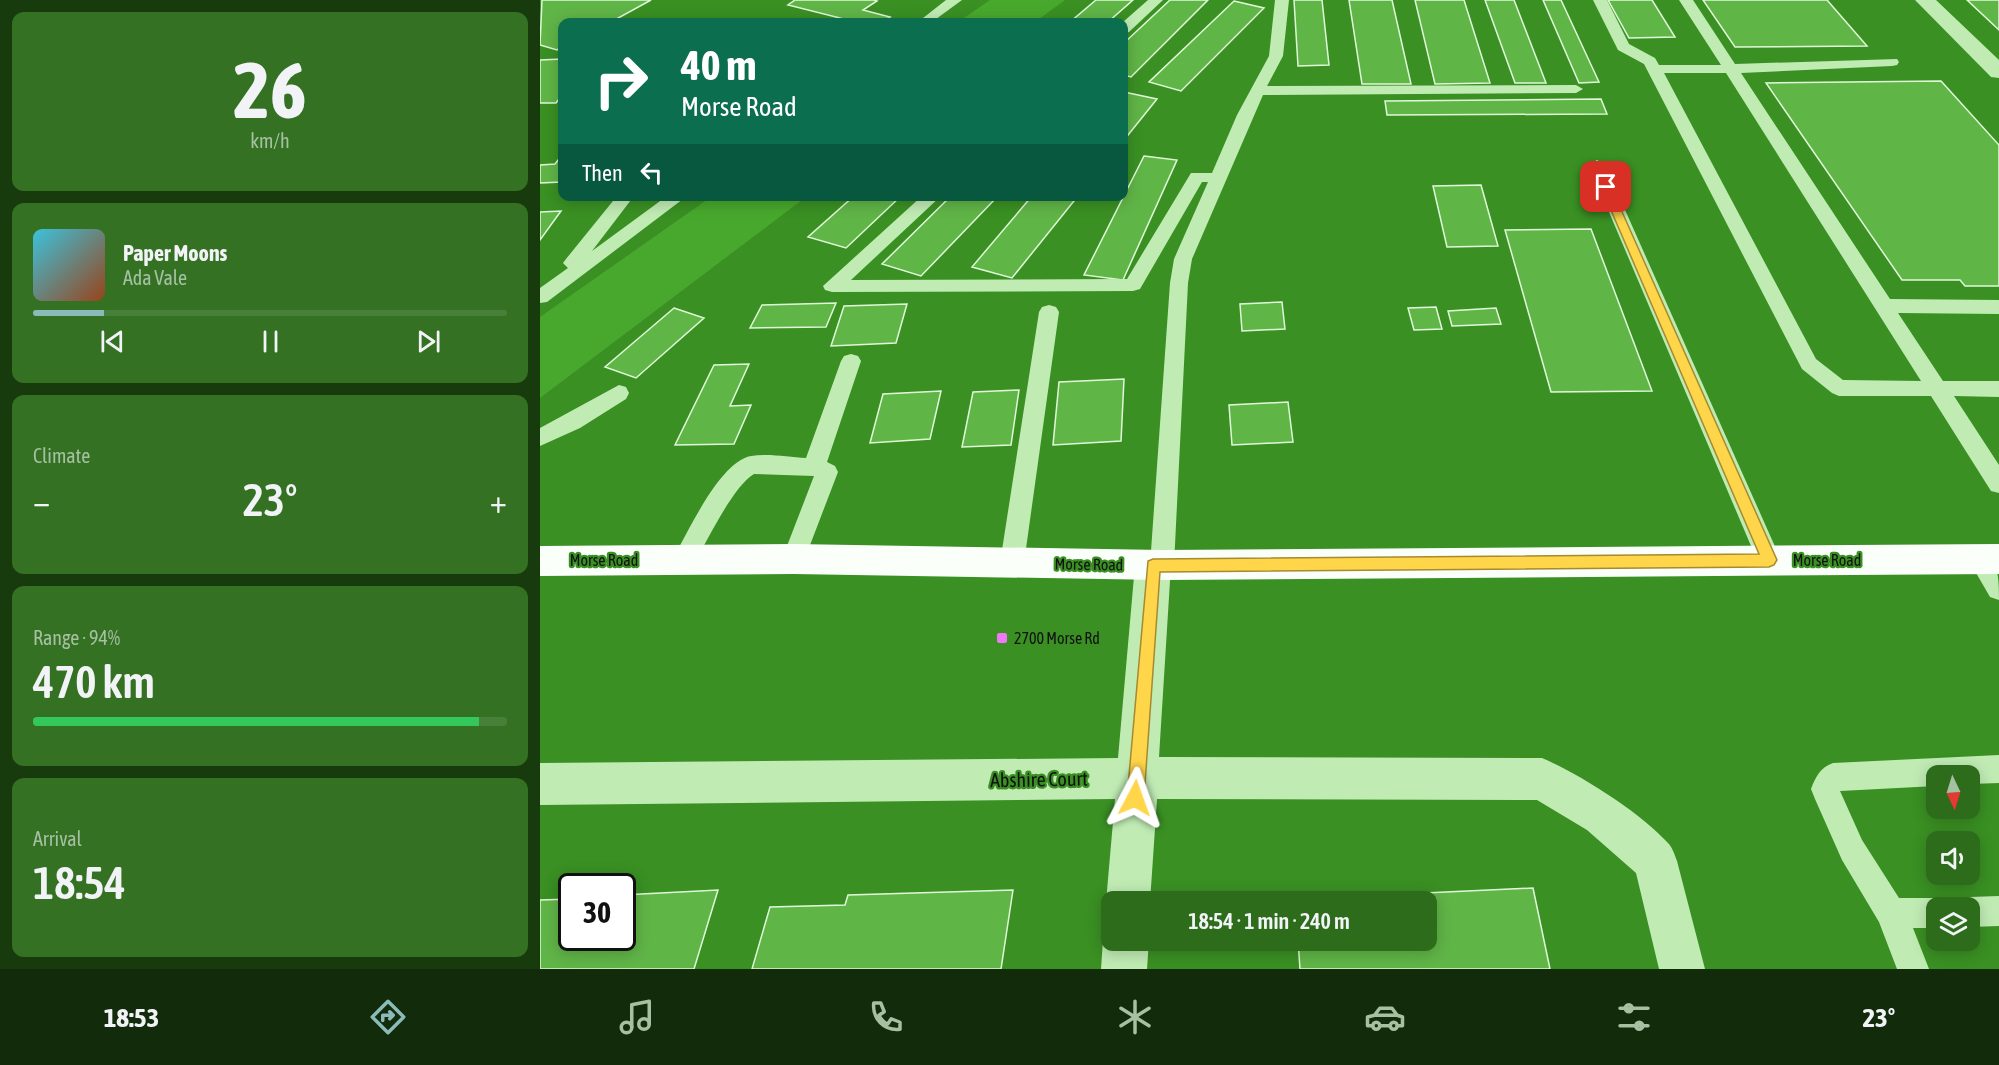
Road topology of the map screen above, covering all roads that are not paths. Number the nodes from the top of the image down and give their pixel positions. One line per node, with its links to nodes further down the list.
1 (955, 0): 7 (lane)
2 (1156, 0): 8 (lane)
3 (1282, 0): 14 (lane)
4 (1600, 0): 10 (lane)
5 (1686, 0): 11 (lane)
6 (1925, 0): 12 (street)
7 (930, 18)
8 (1128, 25)
9 (1892, 62): 11 (lane)
10 (1654, 69): 11 (lane); 26 (lane)
11 (1730, 69): 22 (lane)
12 (1999, 72)
13 (1576, 89): 14 (lane)
14 (1257, 92): 16 (lane)
15 (1597, 165): 35 (lane)
16 (1218, 178): 19 (lane); 38 (lane)
17 (622, 201): 20 (lane)
18 (672, 201): 20 (lane)
19 (927, 201)
20 (554, 285): 21 (lane)
21 (540, 297)
22 (1884, 306): 23 (lane); 26 (lane)
23 (1999, 307)
24 (1049, 312): 36 (lane)
25 (850, 361): 30 (lane)
26 (1938, 389): 27 (lane); 31 (lane)
27 (1999, 389)
28 (619, 393): 29 (lane)
29 (540, 438)
30 (814, 466): 32 (lane); 34 (lane)
31 (1999, 484)
32 (794, 559): 34 (main road, Morse Road); 36 (main road, Morse Road)
33 (1990, 559): 35 (main road, Morse Road); 39 (lane)
34 (684, 560): 37 (main road, Morse Road)
35 (1769, 560): 38 (main road, Morse Road)
36 (1012, 563): 38 (main road, Morse Road)
37 (546, 564)
38 (1158, 565): 41 (street)
39 (1999, 590)
40 (1999, 769): 46 (lane)
41 (1137, 778): 42 (street, Abshire Court); 43 (street); 50 (street, Abshire Court)
42 (540, 784)
43 (1129, 891)
44 (1999, 911): 45 (lane)
45 (1980, 912)
46 (1891, 913): 47 (lane); 51 (lane)
47 (1926, 913)
48 (1125, 951): 49 (street)
49 (1124, 969)
50 (1682, 969)
51 (1913, 969)

